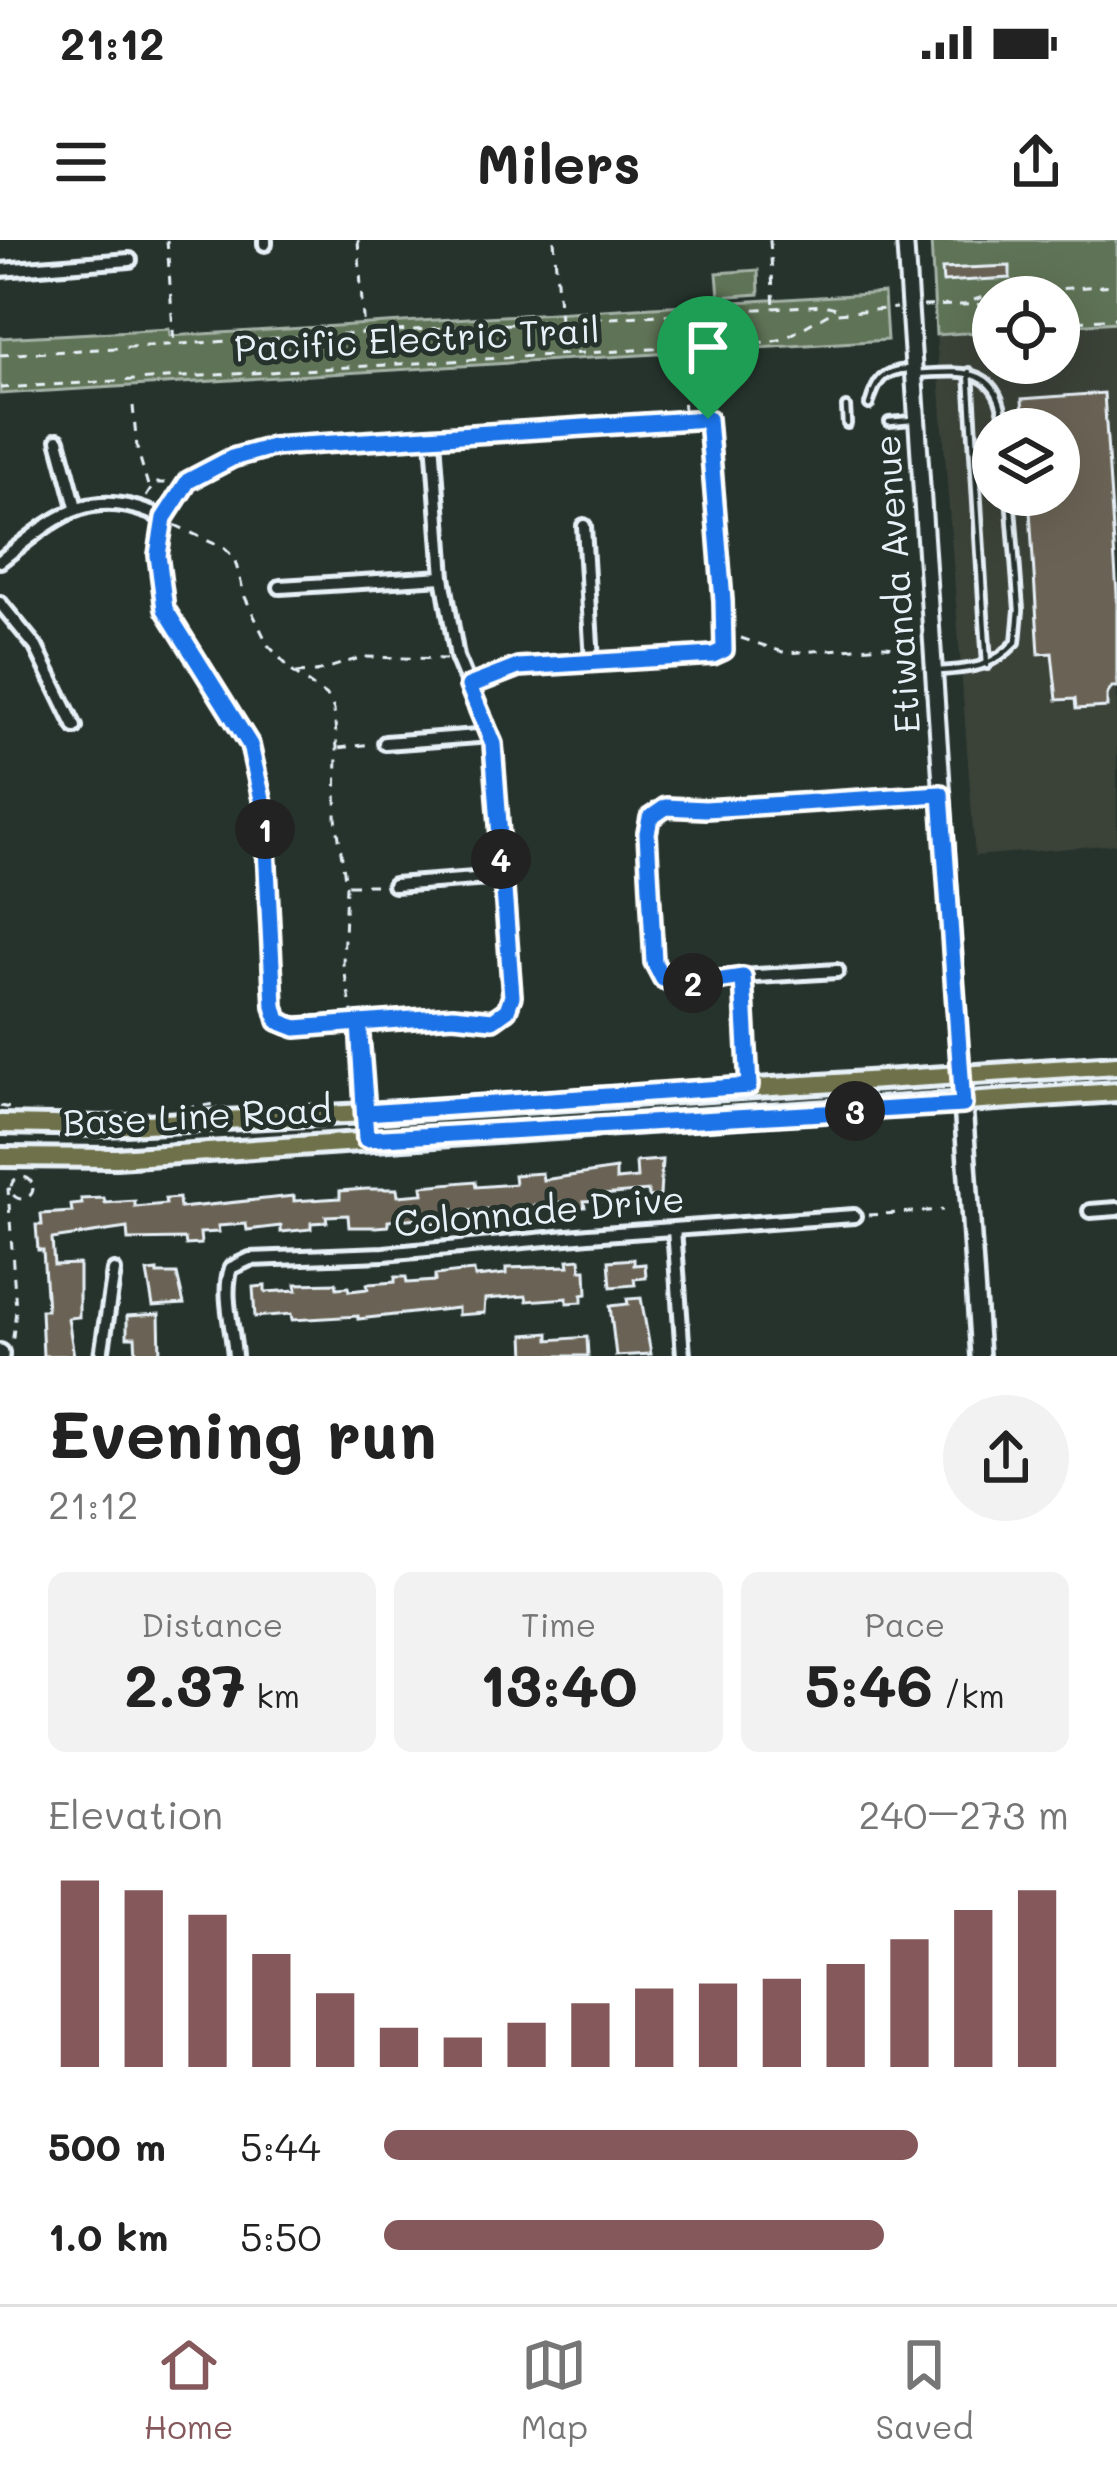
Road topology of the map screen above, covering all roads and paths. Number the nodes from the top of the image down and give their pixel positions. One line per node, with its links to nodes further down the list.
1 (167, 240): 16 (path)
2 (358, 240): 15 (path)
3 (554, 240): 13 (path)
4 (770, 240): 11 (path)
5 (905, 240): 19 (street, Etiwanda Avenue)
6 (0, 259): 8 (street)
7 (130, 260): 8 (street)
8 (0, 269)
9 (1117, 285): 10 (path)
10 (1080, 287)
11 (774, 308): 13 (path, Pacific Electric Trail); 17 (path, Pacific Electric Trail)
12 (1117, 318): 14 (path)
13 (560, 321): 15 (path, Pacific Electric Trail)
14 (1080, 321)
15 (364, 334): 16 (path, Pacific Electric Trail)
16 (174, 345): 18 (path, Pacific Electric Trail)
17 (680, 347): 21 (path, Pacific Electric Trail); 26 (path)
18 (0, 355)
19 (914, 372): 20 (lane); 22 (lane); 27 (street, Etiwanda Avenue)
20 (969, 372): 25 (lane); 47 (lane)
21 (0, 388)
22 (869, 405)
23 (133, 406): 33 (path)
24 (846, 407): 29 (lane)
25 (1000, 408)
26 (685, 420): 30 (street); 46 (street)
27 (917, 420): 28 (lane); 48 (street, Etiwanda Avenue)
28 (890, 422)
29 (847, 424)
30 (434, 439): 37 (street); 40 (street)
31 (58, 440): 35 (street)
32 (172, 483): 33 (path)
33 (149, 489): 34 (path)
34 (146, 497)
35 (76, 507): 37 (street); 39 (street)
36 (1011, 516): 47 (lane)
37 (164, 518): 49 (path); 61 (street)
38 (584, 526): 46 (street)
39 (0, 561)
40 (442, 577): 41 (street); 45 (street)
41 (280, 587)
42 (0, 603): 51 (street)
43 (741, 638): 44 (path)
44 (911, 648)
45 (457, 657): 49 (path); 50 (street)
46 (592, 662): 50 (street)
47 (987, 665): 48 (lane)
48 (933, 671): 55 (street, Etiwanda Avenue)
49 (294, 673): 54 (path)
50 (469, 686): 52 (street)
51 (75, 727)
52 (491, 735): 53 (street); 56 (street)
53 (385, 743): 54 (path)
54 (338, 748): 57 (path)
55 (941, 794): 60 (street); 63 (street, Etiwanda Avenue)
56 (502, 877): 58 (street); 61 (street)
57 (346, 885): 58 (path); 61 (path)
58 (394, 885)
59 (837, 971): 60 (street)
60 (743, 977): 64 (street)
61 (356, 1017): 71 (street)
62 (1117, 1065): 63 (main road, Base Line Road)
63 (961, 1075): 64 (main road, Base Line Road); 67 (main road, Etiwanda Avenue)
64 (749, 1086): 71 (main road, Base Line Road)
65 (1117, 1093): 67 (main road, Base Line Road)
66 (216, 1104): 69 (path)
67 (963, 1105): 73 (main road, Base Line Road); 86 (main road, Etiwanda Avenue)
68 (0, 1106): 70 (path)
69 (176, 1109)
70 (22, 1110)
71 (366, 1113): 72 (main road, Base Line Road); 73 (street)
72 (0, 1124)
73 (366, 1139): 74 (main road, Base Line Road)
74 (0, 1157)
75 (11, 1190): 82 (path)
76 (1117, 1209): 78 (street)
77 (943, 1210): 79 (path)
78 (1090, 1211)
79 (854, 1216): 80 (street, Colonnade Drive)
80 (674, 1228): 84 (street, Colonnade Drive); 85 (street)
81 (114, 1271): 83 (street)
82 (13, 1356)
83 (101, 1356)
84 (235, 1356)
85 (683, 1356)
86 (980, 1356)

